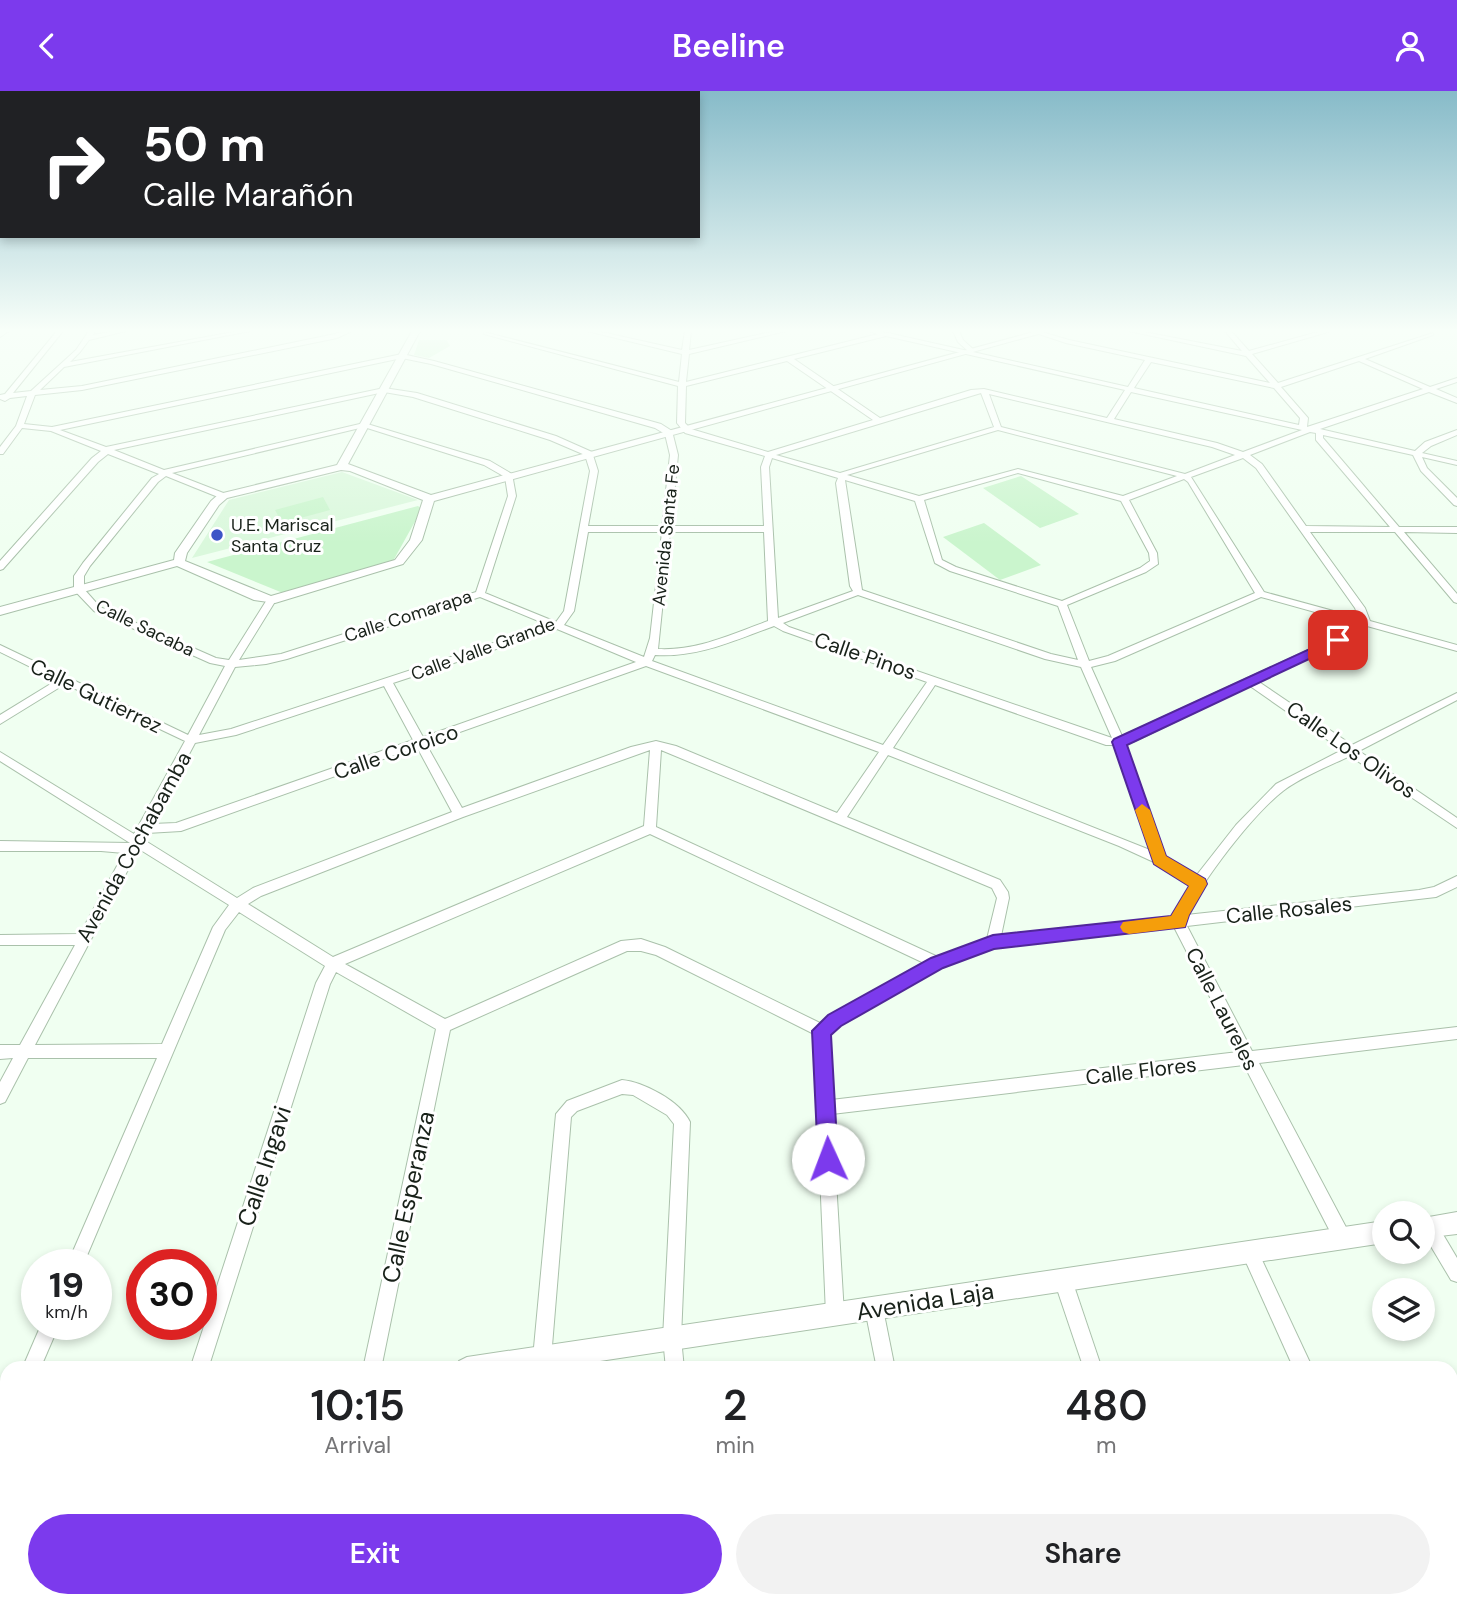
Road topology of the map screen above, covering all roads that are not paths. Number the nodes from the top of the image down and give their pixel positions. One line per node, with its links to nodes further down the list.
1 (29, 402): 20 (street)
2 (183, 402): 23 (street)
3 (329, 402): 27 (street)
4 (377, 402): 19 (street)
5 (436, 402): 29 (street)
6 (573, 402): 26 (street, Avenida Santa Fe)
7 (682, 402): 21 (street)
8 (782, 402): 21 (street)
9 (853, 402): 17 (street)
10 (938, 402): 17 (street)
11 (988, 402): 22 (street)
12 (1029, 402): 18 (street)
13 (1121, 402): 18 (street)
14 (1190, 402): 24 (street)
15 (1290, 402): 24 (street)
16 (1392, 402): 24 (street)
17 (878, 420): 30 (street)
18 (1109, 421): 32 (street)
19 (364, 425): 34 (street); 35 (street); 37 (street)
20 (20, 426): 23 (street); 28 (street)
21 (684, 428): 26 (street); 30 (street)
22 (998, 428): 36 (street); 38 (street)
23 (52, 429): 27 (street)
24 (1311, 429): 31 (street); 32 (street); 48 (street)
25 (1457, 432): 31 (street)
26 (669, 433): 29 (street); 45 (street, Avenida Santa Fe)
27 (109, 449): 35 (street); 51 (street)
28 (0, 452)
29 (589, 454): 37 (street); 44 (street, Calle Valle Grande)
30 (770, 454): 36 (street); 46 (street)
31 (1416, 454): 33 (street); 43 (street)
32 (1246, 456): 38 (street); 47 (street)
33 (1457, 463)
34 (341, 467): 39 (street); 40 (street)
35 (167, 472): 39 (street); 52 (street, Calle Sacaba)
36 (843, 474): 41 (street); 53 (street)
37 (509, 476): 40 (street); 54 (street, Calle Comarapa)
38 (1185, 476): 42 (street); 55 (street)
39 (223, 496): 50 (street)
40 (429, 499): 56 (street)
41 (919, 499): 42 (street); 58 (street)
42 (1124, 499): 58 (street)
43 (1457, 503)
44 (585, 529): 45 (street); 62 (street, Calle Valle Grande)
45 (668, 529): 46 (street); 65 (street, Avenida Santa Fe)
46 (766, 529): 60 (street)
47 (1303, 529): 48 (street); 61 (street)
48 (1397, 529): 49 (street); 57 (street)
49 (1457, 530)
50 (179, 562): 52 (street); 56 (street)
51 (0, 567)
52 (79, 590): 59 (street); 66 (street, Calle Sacaba)
53 (859, 592): 60 (street); 67 (street)
54 (480, 594): 62 (street); 66 (street, Calle Comarapa)
55 (1260, 594): 61 (street); 67 (street)
56 (271, 600): 66 (street, Avenida Cochabamba)
57 (1457, 600)
58 (1062, 604): 67 (street)
59 (0, 611)
60 (773, 621): 65 (street); 68 (street, Calle Pinos)
61 (1366, 624): 64 (street); 70 (street)
62 (559, 625): 65 (street); 71 (street, Calle Valle Grande)
63 (0, 648): 69 (street, Calle Gutierrez)
64 (1457, 648)
65 (649, 657): 76 (street, Calle Coroico); 78 (street)
66 (231, 665): 74 (street, Avenida Cochabamba)
67 (1085, 665): 75 (street)
68 (933, 680): 75 (street, Calle Pinos); 78 (street)
69 (63, 681): 73 (street); 74 (street, Calle Gutierrez)
70 (1252, 682): 75 (street); 79 (street, Calle Los Olivos)
71 (388, 683): 74 (street, Calle Valle Grande); 76 (street)
72 (1457, 696): 79 (street, Calle Laureles)
73 (0, 720)
74 (193, 740): 85 (street, Avenida Cochabamba)
75 (1119, 742): 87 (street)
76 (422, 744): 81 (street); 85 (street, Calle Coroico)
77 (656, 745): 81 (street); 82 (street); 84 (street)
78 (886, 750): 82 (street); 87 (street)
79 (1352, 751): 83 (street, Calle Los Olivos); 89 (street, Calle Laureles)
80 (0, 756): 85 (street)
81 (459, 814): 90 (street)
82 (840, 818): 94 (street)
83 (1455, 819)
84 (650, 829): 95 (street); 96 (street)
85 (137, 840): 86 (street); 90 (street); 92 (street, Avenida Cochabamba)
86 (0, 846)
87 (1160, 860): 89 (street)
88 (1457, 881): 91 (street, Calle Rosales)
89 (1199, 884): 91 (street, Calle Laureles)
90 (237, 904): 96 (street); 101 (street)
91 (1179, 922): 94 (street, Calle Rosales); 103 (street, Calle Laureles)
92 (84, 939): 93 (street); 100 (street, Avenida Cochabamba)
93 (0, 940)
94 (993, 942): 95 (street, Calle Rosales)
95 (937, 963): 98 (street, Calle Rosales)
96 (333, 964): 97 (street); 121 (street, Calle Ingavi)
97 (444, 1026): 98 (street); 122 (street, Calle Esperanza)
98 (821, 1031): 105 (street)
99 (1457, 1033): 103 (street, Calle Flores)
100 (25, 1051): 101 (street); 102 (street); 104 (street, Avenida Cochabamba)
101 (165, 1051): 111 (street)
102 (0, 1052)
103 (1247, 1059): 105 (street, Calle Flores); 109 (street, Calle Laureles)
104 (0, 1097)
105 (826, 1108): 116 (street)
106 (1457, 1223): 107 (street)
107 (1435, 1226)
108 (1372, 1233): 109 (street, Avenida Laja)
109 (1342, 1237): 112 (street, Avenida Laja)
110 (1435, 1241): 113 (street)
111 (82, 1249)
112 (1250, 1251): 114 (street, Avenida Laja); 127 (street)
113 (1457, 1274)
114 (1063, 1279): 115 (street, Avenida Laja); 126 (street)
115 (874, 1309): 116 (street, Avenida Laja); 125 (street)
116 (835, 1314): 117 (street, Avenida Laja)
117 (672, 1338): 119 (street, Avenida Laja); 119 (street); 124 (street)
118 (44, 1340): 120 (street)
119 (542, 1358): 123 (street, Avenida Laja)
120 (34, 1361)
121 (202, 1361)
122 (374, 1361)
123 (522, 1361)
124 (674, 1361)
125 (884, 1361)
126 (1090, 1361)
127 (1300, 1361)

